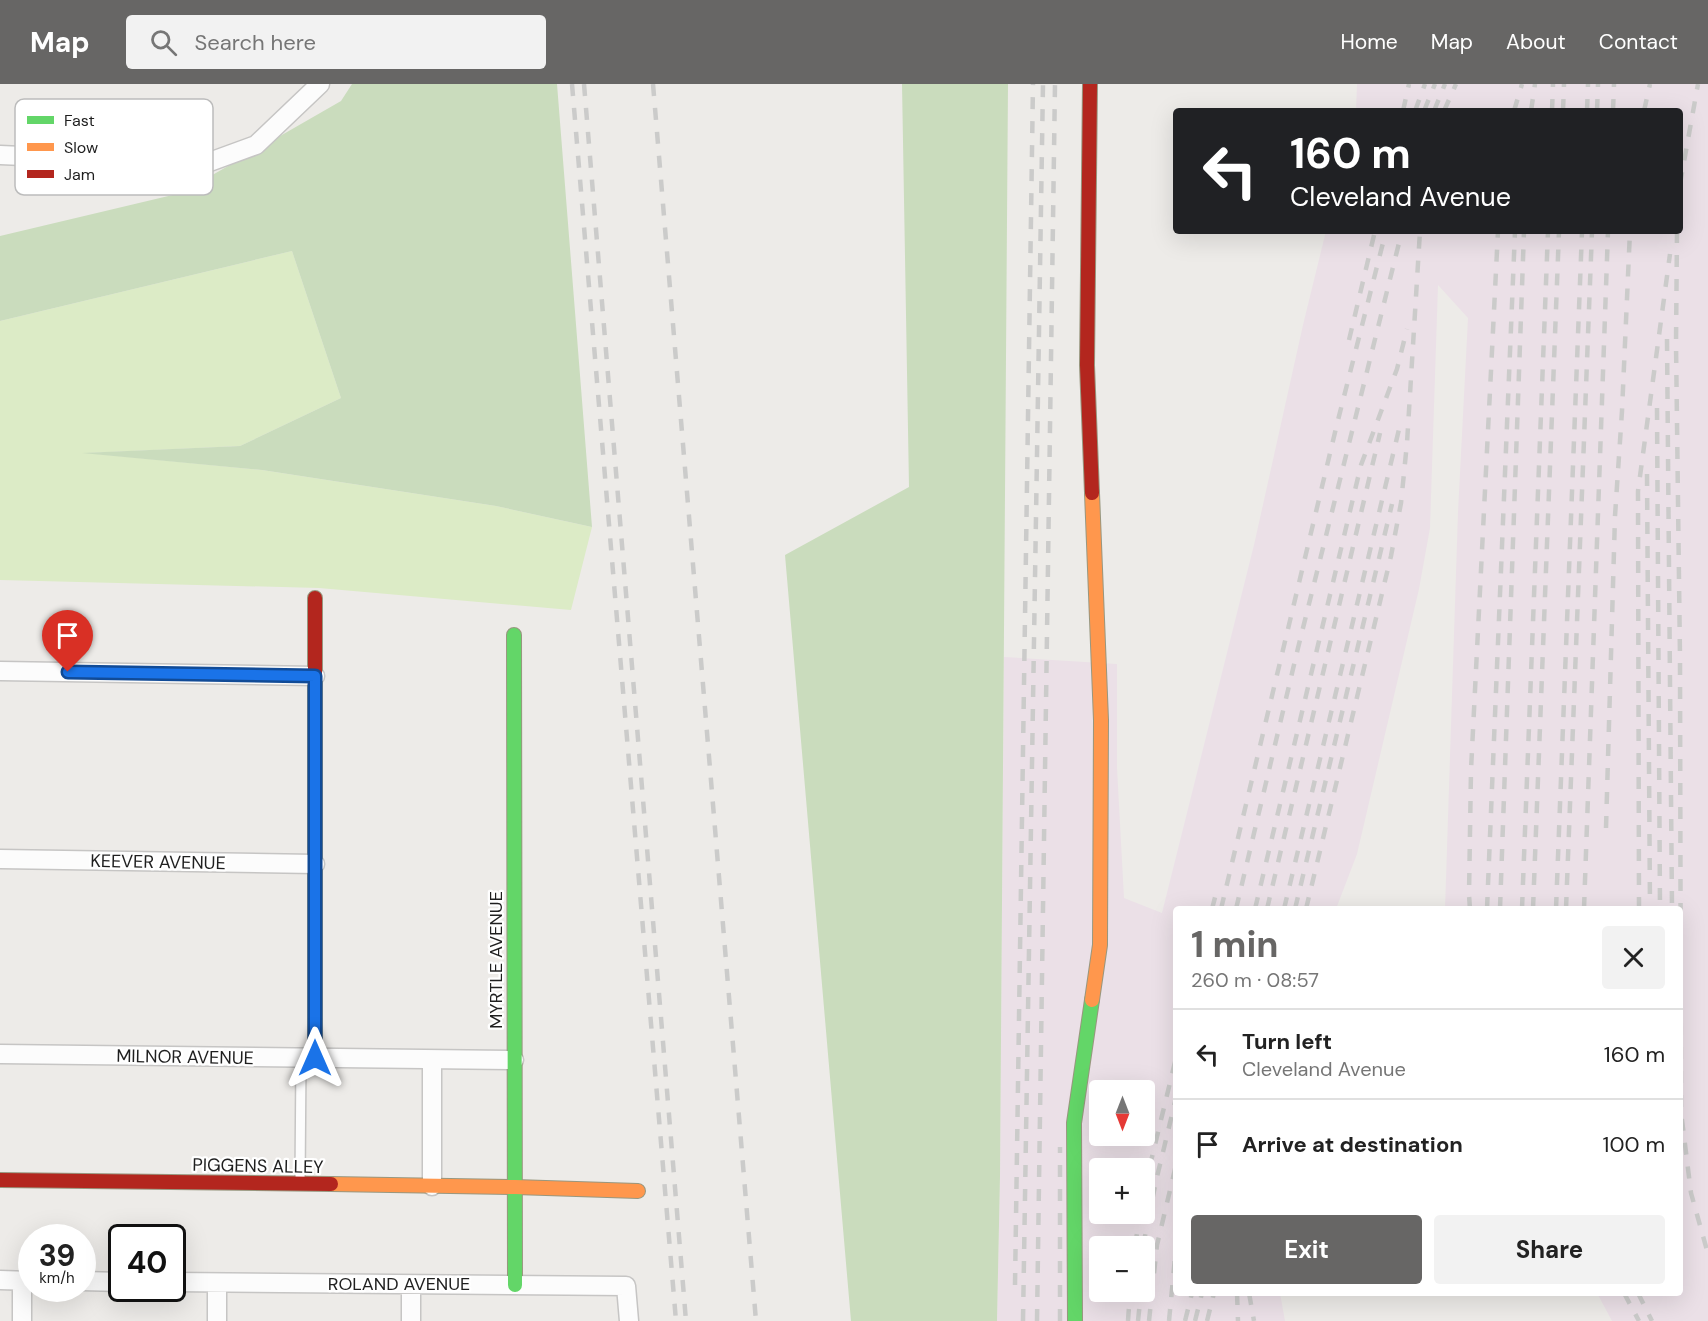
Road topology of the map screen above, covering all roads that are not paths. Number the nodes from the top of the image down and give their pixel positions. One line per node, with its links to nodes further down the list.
1 (320, 84): 5 (street)
2 (1090, 84): 32 (street)
3 (0, 156): 4 (street)
4 (15, 157)
5 (213, 161)
6 (315, 598): 9 (street)
7 (514, 635): 15 (street, MYRTLE AVENUE)
8 (0, 671): 9 (street)
9 (315, 676): 11 (street)
10 (0, 860): 11 (street, KEEVER AVENUE)
11 (315, 864): 13 (street)
12 (0, 1054): 13 (street, MILNOR AVENUE)
13 (308, 1058): 14 (street, MILNOR AVENUE); 17 (lane)
14 (432, 1060): 15 (street, MILNOR AVENUE); 18 (street)
15 (514, 1060): 19 (street, MYRTLE AVENUE)
16 (0, 1180): 17 (street, PIGGENS ALLEY)
17 (300, 1184): 18 (street, PIGGENS ALLEY)
18 (432, 1186): 19 (street, PIGGENS ALLEY)
19 (514, 1187): 20 (street, PIGGENS ALLEY); 26 (street, MYRTLE AVENUE)
20 (638, 1191)
21 (0, 1280): 22 (street)
22 (18, 1281)
23 (186, 1282): 24 (street, ROLAND AVENUE)
24 (217, 1283): 25 (street, ROLAND AVENUE); 29 (street)
25 (411, 1285): 26 (street, ROLAND AVENUE); 30 (street)
26 (515, 1285): 31 (street, ROLAND AVENUE)
27 (24, 1302): 28 (street)
28 (22, 1321)
29 (217, 1321)
30 (411, 1321)
31 (629, 1321)
32 (1075, 1321)

